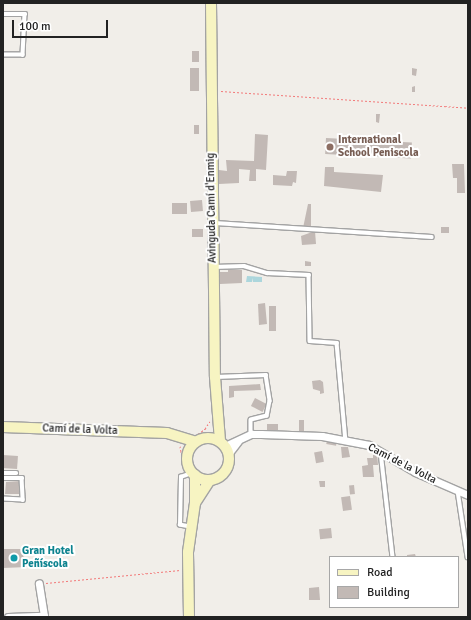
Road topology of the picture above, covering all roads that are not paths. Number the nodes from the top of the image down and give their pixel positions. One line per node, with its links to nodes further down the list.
1 (211, 3): 4 (street, Avinguda Camí d'Enmig)
2 (3, 14): 3 (lane)
3 (3, 55)
4 (212, 222): 5 (lane); 6 (street, Avinguda Camí d'Enmig)
5 (432, 238)
6 (213, 267): 7 (street, Avinguda Camí d'Enmig); 13 (lane)
7 (215, 377): 8 (street, Avinguda Camí d'Enmig); 10 (lane)
8 (213, 417): 12 (street, Avinguda Camí d'Enmig); 14 (street, Avinguda Camí d'Enmig)
9 (3, 428): 11 (street, Camí de la Volta)
10 (251, 434): 13 (street, Camí de la Volta); 14 (street, Camí de la Volta)
11 (180, 437): 12 (street, Camí de la Volta); 15 (street)
12 (199, 438): 14 (street); 15 (street)
13 (346, 441): 16 (street, Camí de la Volta)
14 (225, 447): 21 (street)
15 (188, 452): 19 (street)
16 (381, 452): 22 (street, Camí de la Volta); 27 (lane)
17 (3, 473): 18 (lane)
18 (16, 473)
19 (191, 474): 21 (street); 25 (street); 26 (lane)
20 (3, 478): 24 (lane)
21 (210, 480): 25 (street)
22 (458, 491): 23 (street, Camí de la Volta); 28 (lane)
23 (468, 495)
24 (3, 499)
25 (195, 503): 26 (street)
26 (190, 527): 31 (street)
27 (393, 556)
28 (468, 557)
29 (39, 583): 30 (street)
30 (8, 617)
31 (189, 617)

